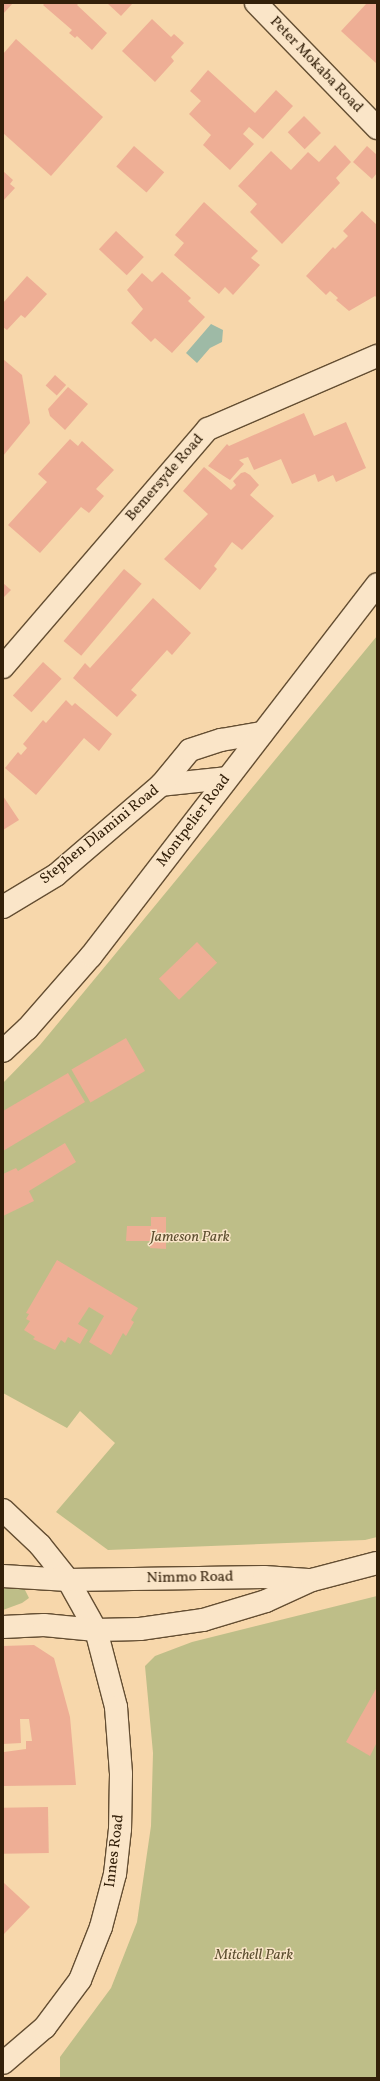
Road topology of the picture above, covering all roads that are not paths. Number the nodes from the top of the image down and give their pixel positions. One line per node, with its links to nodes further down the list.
1 (256, 3): 2 (street, Peter Mokaba Road)
2 (377, 128)
3 (377, 356): 5 (street, Bemersyde Road)
4 (377, 584): 6 (street, Montpelier Road)
5 (3, 667)
6 (262, 733): 7 (street, Montpelier Road); 8 (street)
7 (226, 778): 8 (street, Stephen Dlamini Road); 10 (street, Montpelier Road)
8 (161, 785): 9 (street, Stephen Dlamini Road)
9 (3, 907)
10 (3, 1051)
11 (3, 1510): 14 (street, Innes Road)
12 (377, 1563): 15 (street, Nimmo Road)
13 (3, 1576): 14 (street, Nimmo Road)
14 (68, 1580): 15 (street, Nimmo Road); 17 (street, Innes Road)
15 (312, 1580): 17 (street, Nimmo Road)
16 (3, 1627): 17 (street, Nimmo Road)
17 (96, 1630): 18 (street, Innes Road)
18 (3, 2063)
19 (3, 2071): 20 (street)
20 (11, 2078)

